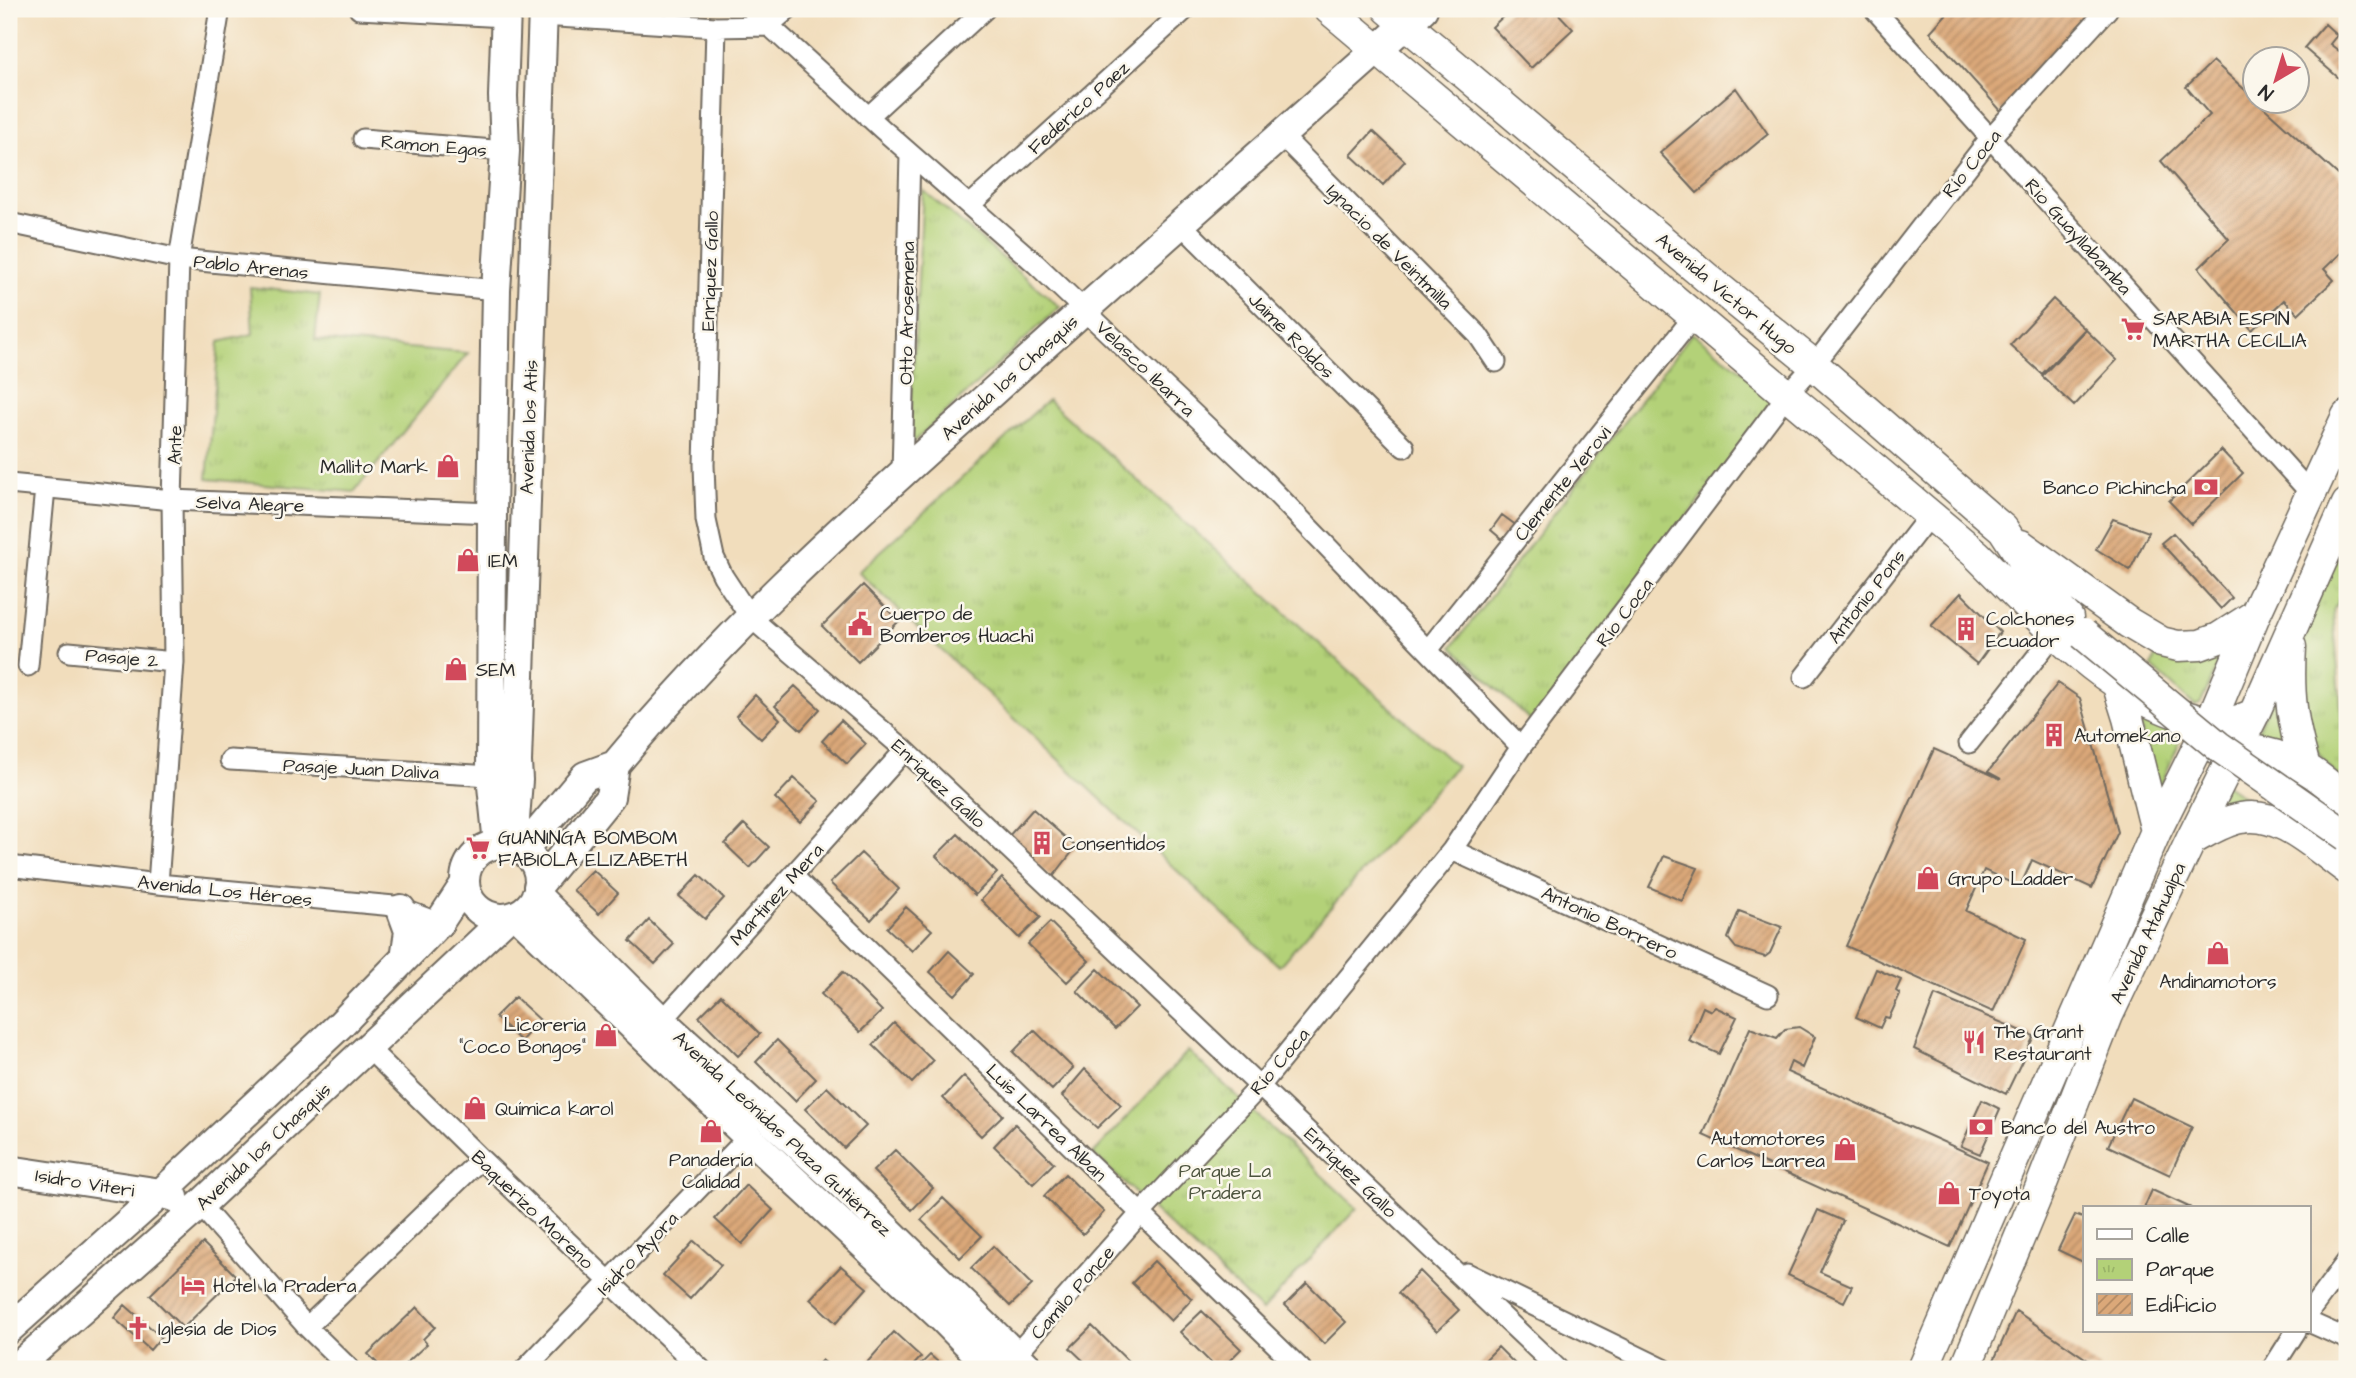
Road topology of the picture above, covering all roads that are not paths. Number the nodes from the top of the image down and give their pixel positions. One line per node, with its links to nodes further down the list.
1 (220, 9): 25 (street, Ante)
2 (361, 9): 10 (street)
3 (751, 9): 13 (street, Velasco Ibarra)
4 (788, 9): 13 (street)
5 (985, 9): 16 (street)
6 (1186, 9): 22 (street, Federico Paez)
7 (1329, 9): 15 (main road, Avenida Victor Hugo)
8 (1874, 9): 18 (street, Rio Guayllabamba)
9 (2108, 9): 18 (street, Río Coca)
10 (506, 13): 20 (main road, Avenida los Atis)
11 (542, 13): 14 (street); 66 (main road, Avenida los Atis)
12 (1406, 14): 15 (main road, Avenida los Chasquis); 30 (main road, Avenida Victor Hugo)
13 (768, 26): 14 (street); 16 (street, Velasco Ibarra)
14 (716, 27): 46 (street, Enriquez Gallo)
15 (1377, 49): 17 (main road, Avenida los Chasquis); 28 (main road, Avenida Victor Hugo)
16 (868, 117): 21 (street, Velasco Ibarra)
17 (1279, 134): 24 (main road, Avenida los Chasquis); 29 (street, Ignacio de Veintmilla)
18 (1990, 138): 30 (street, Río Coca); 37 (street, Rio Guayllabamba)
19 (363, 139): 20 (street, Ramon Egas)
20 (505, 151): 26 (main road, Avenida los Atis)
21 (910, 154): 22 (street, Velasco Ibarra); 34 (street, Otto Arosemena)
22 (971, 205): 27 (street, Velasco Ibarra)
23 (9, 223): 25 (street, Pablo Arenas)
24 (1180, 223): 27 (main road, Avenida los Chasquis); 33 (street, Jaime Roldos)
25 (178, 259): 26 (street, Pablo Arenas); 38 (street, Ante)
26 (496, 290): 40 (main road, Avenida los Atis)
27 (1084, 309): 34 (main road, Avenida los Chasquis); 50 (street, Velasco Ibarra)
28 (1695, 316): 31 (main road, Avenida Victor Hugo); 50 (street, Clemente Yerovi)
29 (1496, 362)
30 (1814, 365): 31 (street, Río Coca); 42 (main road, Avenida Victor Hugo)
31 (1787, 395): 41 (main road, Avenida Victor Hugo); 59 (street, Río Coca)
32 (2347, 416): 37 (main road, Avenida Atahualpa)
33 (1404, 447)
34 (902, 473): 46 (main road, Avenida los Chasquis)
35 (9, 484): 36 (street, Selva Alegre)
36 (44, 488): 38 (street, Selva Alegre); 53 (street)
37 (2312, 495): 45 (main road, Avenida Atahualpa)
38 (172, 500): 40 (street, Selva Alegre); 52 (street, Ante)
39 (2347, 504): 48 (main road, Avenida Atahualpa)
40 (492, 513): 66 (main road, Avenida los Atis)
41 (1929, 516): 43 (main road, Avenida Victor Hugo); 54 (street, Antonio Pons)
42 (2006, 534): 44 (main road, Avenida Victor Hugo); 47 (main road)
43 (1976, 554): 44 (main road, Avenida Victor Hugo); 49 (main road, Avenida Victor Hugo)
44 (2046, 595): 49 (main road, Avenida Victor Hugo)
45 (2255, 615): 47 (main road); 57 (main road, Avenida Atahualpa)
46 (750, 617): 61 (street, Enriquez Gallo); 64 (main road, Avenida los Chasquis)
47 (2129, 623): 55 (main road)
48 (2292, 628): 56 (main road, Avenida Atahualpa); 65 (main road)
49 (2070, 633): 55 (main road, Avenida Victor Hugo); 58 (street); 71 (main road, Avenida Victor Hugo, bridge)
50 (1428, 650): 59 (street, Velasco Ibarra)
51 (69, 652): 52 (street, Pasaje 2)
52 (174, 662): 78 (street, Ante)
53 (28, 666)
54 (1804, 677)
55 (2112, 681): 57 (main road, Avenida Victor Hugo); 70 (main road)
56 (2254, 714): 57 (main road); 60 (main road, Avenida Atahualpa)
57 (2210, 723): 62 (main road, Avenida Atahualpa)
58 (1969, 743)
59 (1521, 747): 74 (street, Río Coca)
60 (2238, 747): 62 (main road); 65 (main road); 72 (main road, Avenida Atahualpa)
61 (905, 750): 77 (street, Martinez Mera); 87 (street, Enriquez Gallo)
62 (2195, 754): 70 (main road, Avenida Atahualpa)
63 (230, 760): 66 (street, Pasaje Juan Daliva)
64 (615, 765): 68 (main road, Avenida los Chasquis); 80 (main road, Avenida los Chasquis)
65 (2313, 773): 67 (main road); 69 (main road)
66 (505, 778): 68 (main road); 73 (main road, Avenida los Atis)
67 (2347, 800)
68 (563, 801): 73 (main road, Avenida los Chasquis)
69 (2277, 820): 72 (main road); 76 (main road)
70 (2156, 831): 111 (main road, Avenida Atahualpa)
71 (2347, 836)
72 (2191, 840): 112 (main road, Avenida Atahualpa)
73 (511, 846): 79 (main road); 80 (main road)
74 (1452, 850): 84 (street, Antonio Borrero); 87 (street, Río Coca)
75 (9, 866): 78 (street, Avenida Los Héroes)
76 (2347, 869)
77 (793, 876): 85 (street, Martinez Mera); 93 (street, Luis Larrea Alban)
78 (158, 884): 81 (street, Avenida Los Héroes)
79 (464, 885): 80 (main road); 82 (main road, Avenida los Chasquis)
80 (524, 903): 85 (main road, Avenida Leónidas Plaza Gutiérrez); 86 (main road, Avenida los Chasquis)
81 (401, 909): 82 (street, Avenida Los Héroes); 83 (main road)
82 (439, 923): 83 (main road, Avenida los Chasquis)
83 (405, 958): 91 (main road, Avenida los Chasquis)
84 (1768, 995)
85 (655, 1030): 88 (main road, Avenida Leónidas Plaza Gutiérrez); 103 (main road, Avenida Leónidas Plaza Gutiérrez)
86 (367, 1046): 89 (street, Baquerizo Moreno); 92 (main road, Avenida los Chasquis)
87 (1261, 1085): 93 (street, Río Coca); 95 (street, Enriquez Gallo)
88 (748, 1137): 96 (street, Isidro Ayora); 103 (main road, Avenida Leónidas Plaza Gutiérrez)
89 (481, 1159): 96 (street, Baquerizo Moreno); 99 (street)
90 (9, 1170): 91 (main road, Isidro Viteri)
91 (161, 1193): 92 (main road, Isidro Viteri); 100 (main road, Avenida los Chasquis)
92 (200, 1205): 99 (street); 104 (main road, Avenida los Chasquis)
93 (1140, 1214): 103 (street, Camilo Ponce); 108 (street, Luis Larrea Alban)
94 (2347, 1261): 97 (street)
95 (1448, 1264): 109 (street, Enriquez Gallo); 110 (street)
96 (609, 1282): 106 (street, Isidro Ayora); 107 (street, Baquerizo Moreno)
97 (2310, 1311)
98 (2310, 1322): 102 (street)
99 (307, 1327): 105 (street)
100 (9, 1329)
101 (2295, 1332): 113 (street)
102 (2347, 1339)
103 (1010, 1366)
104 (15, 1369)
105 (350, 1369)
106 (525, 1369)
107 (701, 1369)
108 (1301, 1369)
109 (1559, 1369)
110 (1664, 1369)
111 (1923, 1369)
112 (1965, 1369)
113 (2272, 1369)

